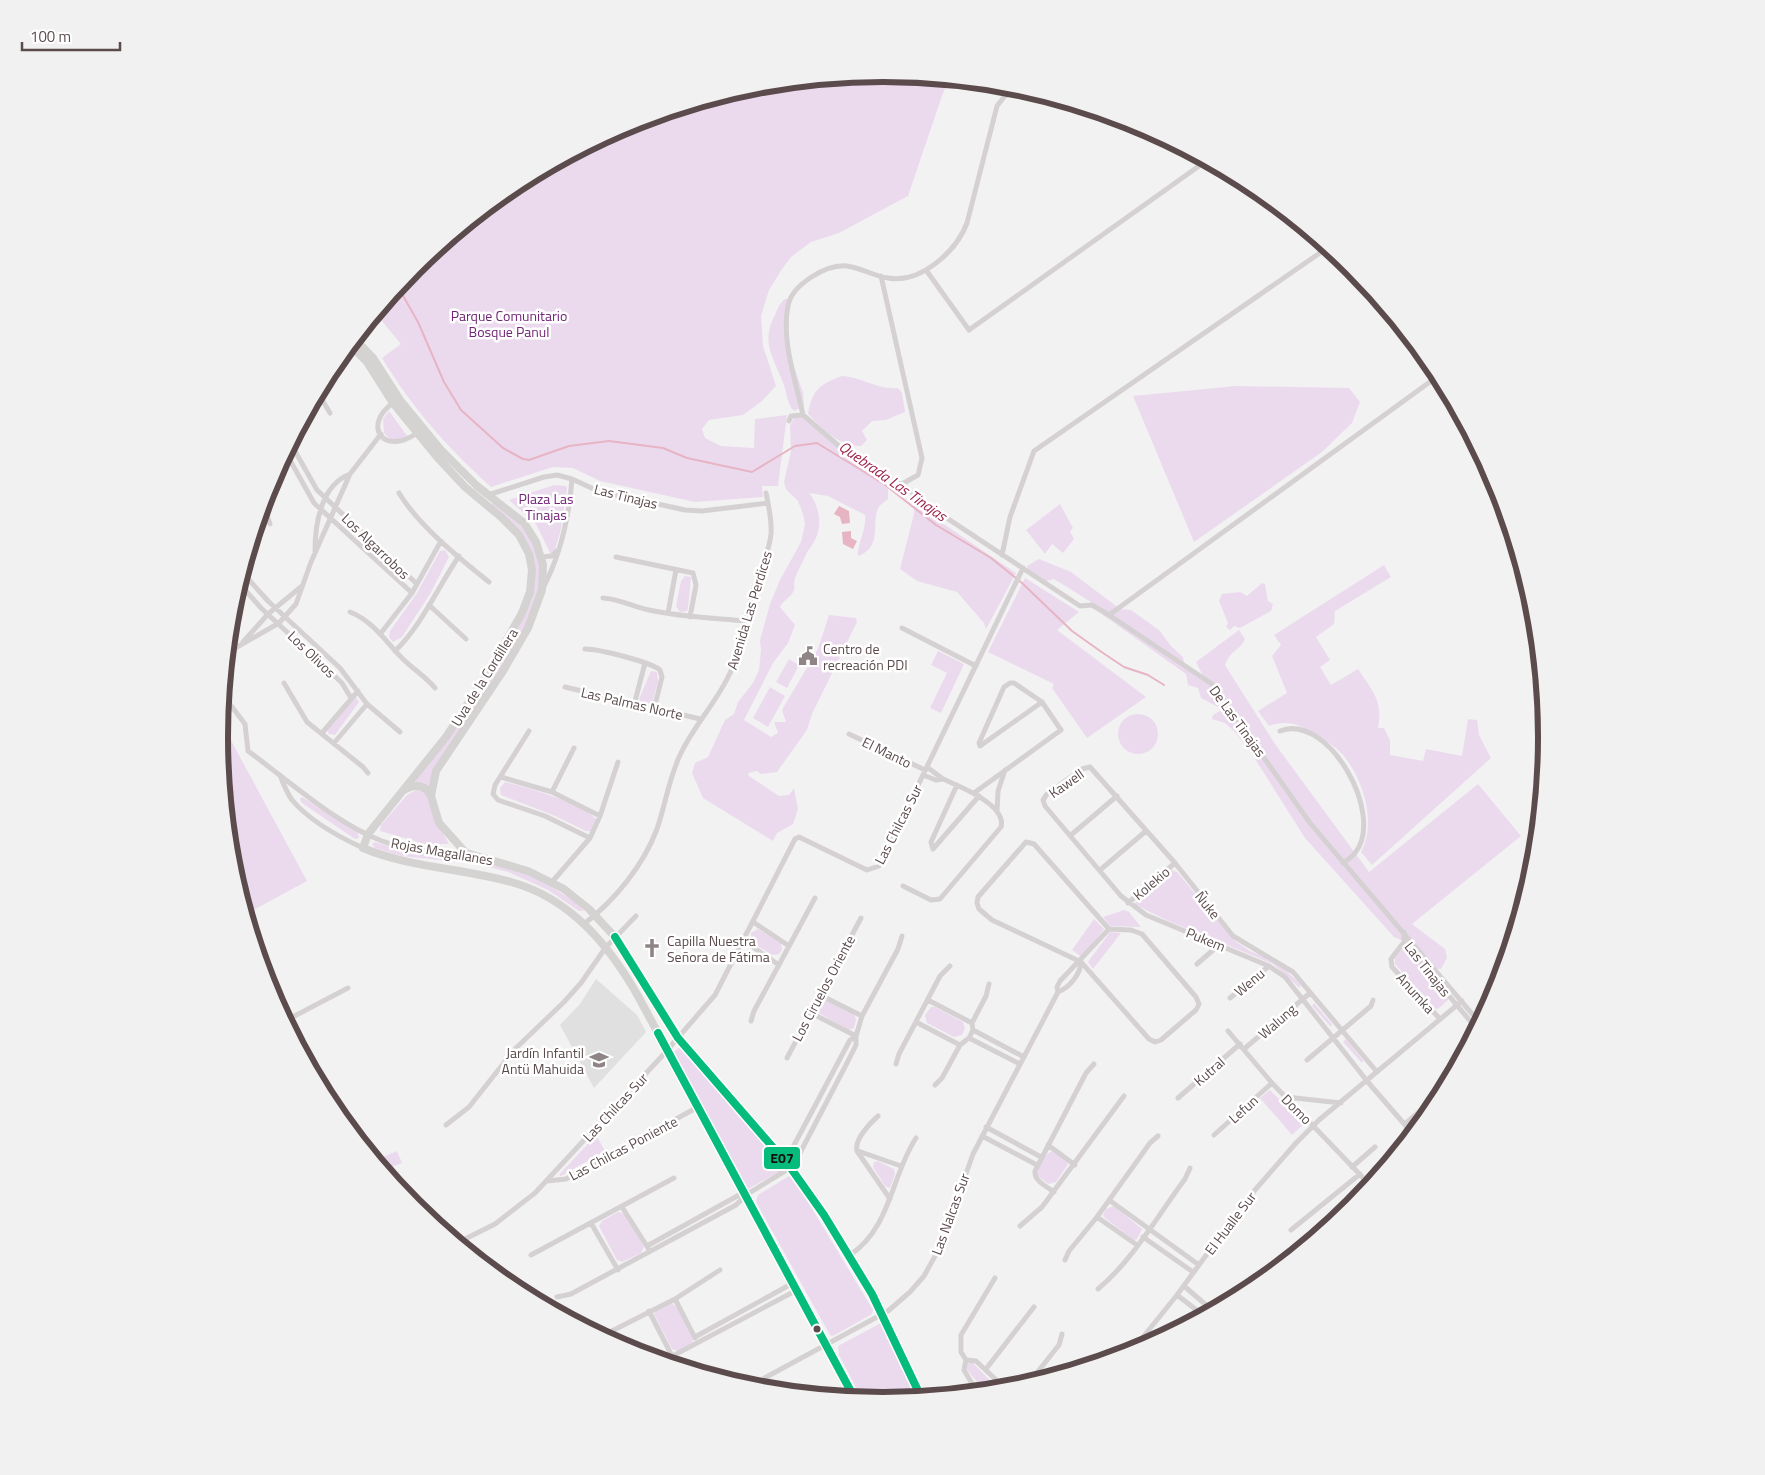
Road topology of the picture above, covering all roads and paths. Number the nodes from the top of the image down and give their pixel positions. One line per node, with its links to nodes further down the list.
1 (1007, 95): 4 (street)
2 (1200, 165): 4 (street)
3 (1322, 252): 35 (street)
4 (926, 270): 5 (street)
5 (881, 276): 12 (street); 20 (street)
6 (360, 344): 23 (street)
7 (355, 350): 10 (street)
8 (1432, 381): 54 (street)
9 (322, 399): 11 (street)
10 (393, 403): 14 (street); 15 (street)
11 (330, 413)
12 (803, 415): 13 (street); 20 (street, De Las Tinajas)
13 (789, 422)
14 (417, 433): 15 (street); 25 (street)
15 (381, 434): 18 (street)
16 (294, 450): 24 (street, Los Algarrobos)
17 (290, 460): 28 (street, Los Algarrobos)
18 (350, 474): 24 (street); 27 (street)
19 (572, 479): 23 (street, Las Tinajas); 26 (street, Las Tinajas); 33 (street, Uva de la Cordillera)
20 (902, 484): 35 (street, De Las Tinajas)
21 (399, 493): 32 (street)
22 (766, 493): 26 (street, Avenida Las Perdices)
23 (488, 495): 25 (street, Las Tinajas); 37 (street, Uva de la Cordillera)
24 (326, 497): 27 (street, Los Algarrobos); 28 (street)
25 (480, 500): 95 (street, Uva de la Cordillera)
26 (768, 503): 57 (street, Avenida Las Perdices)
27 (336, 507): 30 (street); 43 (street, Los Algarrobos)
28 (321, 508): 30 (street, Los Algarrobos); 34 (street)
29 (267, 515): 31 (street)
30 (332, 517): 34 (street); 47 (street, Los Algarrobos)
31 (270, 524)
32 (441, 541): 36 (street); 43 (street)
33 (559, 549): 37 (street); 46 (street, Uva de la Cordillera)
34 (315, 554): 44 (street)
35 (1002, 555): 39 (street, De Las Tinajas)
36 (459, 556): 42 (street); 49 (street)
37 (541, 557): 46 (street, Uva de la Cordillera)
38 (616, 557): 40 (street)
39 (1023, 568): 54 (street, De Las Tinajas); 67 (street, Las Chilcas Sur)
40 (676, 570): 52 (street); 56 (street)
41 (247, 580): 50 (street, Los Olivos)
42 (489, 582)
43 (417, 584): 47 (street)
44 (302, 586): 50 (street); 55 (street)
45 (245, 589): 53 (street, Los Olivos)
46 (542, 590): 98 (street, Uva de la Cordillera)
47 (412, 593): 60 (street)
48 (604, 598): 52 (street)
49 (429, 605): 61 (street); 64 (street)
50 (276, 607): 53 (street); 55 (street, Los Olivos)
51 (350, 612): 60 (street)
52 (668, 613): 56 (street)
53 (268, 614): 58 (street, Los Olivos); 62 (street)
54 (1109, 615): 110 (street, De Las Tinajas)
55 (286, 616): 58 (street); 71 (street, Los Olivos)
56 (690, 616): 57 (street)
57 (746, 620): 78 (street, Avenida Las Perdices)
58 (280, 623): 62 (street); 72 (street, Los Olivos)
59 (902, 628): 67 (street)
60 (381, 633): 64 (street)
61 (466, 639)
62 (242, 644): 65 (street)
63 (585, 649): 66 (street)
64 (395, 650): 70 (street)
65 (233, 652)
66 (645, 663): 76 (street); 77 (street)
67 (976, 666): 89 (street, Las Chilcas Sur)
68 (284, 683): 82 (street)
69 (565, 687): 76 (street, Las Palmas Norte)
70 (435, 688)
71 (358, 691): 72 (street); 75 (street, Los Olivos)
72 (350, 698): 82 (street)
73 (1042, 702): 73 (street); 88 (street)
74 (229, 703): 90 (street, Rojas Magallanes)
75 (367, 704): 81 (street, Los Olivos); 84 (street)
76 (634, 705): 77 (street, Las Palmas Norte)
77 (654, 709): 78 (street, Las Palmas Norte)
78 (700, 719): 116 (street, Avenida Las Perdices)
79 (529, 731): 92 (street)
80 (1280, 731): 110 (street)
81 (400, 732)
82 (322, 733): 84 (street)
83 (849, 734): 89 (street, El Manto)
84 (334, 743): 91 (street)
85 (574, 748): 96 (street)
86 (618, 762): 102 (street)
87 (1090, 767): 99 (street, Ñuke); 100 (street, Kawell)
88 (1006, 769): 97 (street); 101 (street)
89 (925, 771): 93 (street); 93 (street); 119 (street, Las Chilcas Sur)
90 (278, 773): 104 (street, Rojas Magallanes); 107 (street, Rojas Magallanes)
91 (368, 773)
92 (501, 776): 96 (street); 106 (street)
93 (943, 779): 94 (street)
94 (958, 785): 97 (street); 97 (street)
95 (406, 789): 98 (street); 104 (street, Uva de la Cordillera)
96 (552, 792): 102 (street)
97 (976, 795): 101 (street)
98 (431, 796): 108 (street, Uva de la Cordillera)
99 (1117, 796): 103 (street, Ñuke); 105 (street)
100 (1043, 800): 105 (street, Pukem)
101 (997, 811): 113 (street)
102 (600, 816): 106 (street)
103 (1146, 831): 109 (street, Ñuke); 111 (street)
104 (368, 834): 107 (street, Uva de la Cordillera); 108 (street, Rojas Magallanes)
105 (1071, 835): 111 (street, Pukem)
106 (590, 838): 112 (street)
107 (363, 848): 120 (street, Rojas Magallanes)
108 (466, 853): 112 (street, Rojas Magallanes)
109 (1175, 863): 115 (street, Kolekio); 138 (street, Ñuke)
110 (1343, 863): 122 (street, De Las Tinajas)
111 (1100, 870): 115 (street, Pukem)
112 (552, 882): 116 (street, Rojas Magallanes)
113 (903, 886)
114 (816, 898): 128 (street)
115 (1128, 903): 127 (street, Pukem)
116 (595, 915): 120 (street, Avenida Las Perdices); 124 (street, Rojas Magallanes)
117 (636, 916): 124 (street)
118 (861, 918): 139 (street, Los Ciruelos Oriente)
119 (754, 922): 125 (street, Las Chilcas Sur); 128 (street)
120 (584, 924): 129 (street, Rojas Magallanes)
121 (1109, 929): 130 (street); 130 (street); 130 (street)
122 (1404, 932): 126 (street, Las Tinajas); 144 (street, De Las Tinajas)
123 (902, 936): 147 (street)
124 (615, 937): 129 (street); 159 (street, Rojas Magallanes)
125 (744, 941): 132 (street); 159 (street, Las Chilcas Sur)
126 (1404, 942): 145 (street, Las Tinajas); 151 (street, Anumka)
127 (1220, 944): 131 (street); 134 (street, Pukem)
128 (789, 946): 132 (street)
129 (606, 947): 164 (street, Rojas Magallanes); 184 (street)
130 (1081, 962): 137 (street); 137 (street, Las Nalcas Sur)
131 (1197, 964)
132 (779, 965): 150 (street)
133 (950, 966): 142 (street)
134 (1269, 966): 140 (street, Wenu); 141 (street, Pukem)
135 (990, 984): 153 (street)
136 (348, 988): 149 (street)
137 (1058, 992): 166 (street, Las Nalcas Sur)
138 (1310, 993): 141 (street, Walung); 156 (street, Ñuke)
139 (820, 995): 146 (street, Los Ciruelos Oriente); 147 (street)
140 (1230, 998)
141 (1303, 999): 161 (street, Pukem); 165 (street, Walung)
142 (928, 1000): 152 (street); 153 (street)
143 (1373, 1000): 156 (street)
144 (1462, 1001): 145 (street, El Hualle Sur); 148 (street, De Las Tinajas)
145 (1457, 1005): 151 (street, El Hualle Sur); 154 (street, Las Tinajas)
146 (811, 1013): 158 (street); 167 (street, Los Ciruelos Oriente)
147 (862, 1016): 158 (street)
148 (1475, 1017)
149 (291, 1018)
150 (751, 1020)
151 (1440, 1020): 172 (street, El Hualle Sur)
152 (916, 1022): 163 (street); 169 (street)
153 (972, 1022): 155 (street)
154 (1472, 1023)
155 (973, 1030): 160 (street); 166 (street)
156 (1343, 1030): 161 (street); 172 (street, Ñuke)
157 (1228, 1031): 162 (street, Domo)
158 (856, 1036): 199 (street); 199 (street)
159 (678, 1038): 164 (street, Las Chilcas Sur); 199 (street, Rojas Magallanes)
160 (969, 1038): 163 (street); 170 (street)
161 (1334, 1038): 168 (street); 173 (street, Pukem)
162 (1240, 1044): 165 (street, Domo); 178 (street, Kutral)
163 (960, 1045): 175 (street)
164 (668, 1050): 180 (street, Rojas Magallanes); 205 (street, Las Chilcas Sur)
165 (1244, 1050): 174 (street, Domo)
166 (1024, 1057): 170 (street, Las Nalcas Sur)
167 (787, 1058)
168 (1308, 1060)
169 (896, 1064)
170 (1020, 1064): 186 (street, Las Nalcas Sur)
171 (1094, 1064): 192 (street)
172 (1377, 1072): 173 (street, El Hualle Sur)
173 (1367, 1081): 179 (street, El Hualle Sur); 183 (street, Pukem)
174 (1272, 1083): 177 (street, Domo); 188 (street, Lefun)
175 (935, 1085)
176 (1124, 1096): 197 (street)
177 (1286, 1097): 179 (street); 185 (street, Domo)
178 (1178, 1098)
179 (1341, 1103): 185 (street, El Hualle Sur)
180 (698, 1107): 205 (street, Las Chilcas Poniente); 207 (street, Rojas Magallanes)
181 (1420, 1110): 183 (street)
182 (878, 1116): 194 (street)
183 (1404, 1124): 187 (street, Pukem)
184 (446, 1125)
185 (1314, 1126): 200 (street, Domo); 224 (street, El Hualle Sur)
186 (986, 1127): 189 (street, Las Nalcas Sur); 195 (street)
187 (1408, 1128)
188 (1214, 1135)
189 (982, 1136): 196 (street); 239 (street, Las Nalcas Sur)
190 (1158, 1136): 209 (street)
191 (916, 1138): 198 (street)
192 (1048, 1145): 195 (street); 197 (street)
193 (1375, 1147): 200 (street)
194 (857, 1151): 198 (street); 208 (street)
195 (1041, 1157): 196 (street)
196 (1037, 1165): 206 (street)
197 (1075, 1165): 206 (street)
198 (901, 1166): 208 (street)
199 (790, 1167): 207 (street); 221 (street, Rojas Magallanes)
200 (1352, 1167): 202 (street, Domo)
201 (1190, 1168): 214 (street)
202 (1360, 1174): 204 (street, Domo); 215 (street)
203 (674, 1178): 210 (street)
204 (1365, 1180)
205 (547, 1181): 217 (street, Las Chilcas Sur)
206 (1054, 1192): 213 (street)
207 (746, 1195): 219 (street); 220 (street); 229 (street, Rojas Magallanes)
208 (890, 1199): 221 (street)
209 (1109, 1200): 211 (street); 214 (street)
210 (622, 1207): 212 (street); 219 (street)
211 (1097, 1217): 218 (street); 223 (street)
212 (591, 1223): 222 (street); 225 (street)
213 (1020, 1226)
214 (1148, 1229): 216 (street); 224 (street)
215 (1291, 1230)
216 (1143, 1237): 218 (street); 227 (street)
217 (463, 1240)
218 (1137, 1245): 231 (street)
219 (646, 1246): 220 (street)
220 (651, 1253): 225 (street)
221 (850, 1254): 239 (street, Rojas Magallanes)
222 (532, 1256)
223 (1065, 1260)
224 (1199, 1265): 227 (street, El Hualle Sur)
225 (618, 1270): 233 (street)
226 (720, 1270): 234 (street)
227 (1193, 1272): 230 (street, El Hualle Sur)
228 (995, 1278): 247 (street)
229 (795, 1286): 242 (street); 244 (street); 245 (street, Rojas Magallanes)
230 (1184, 1286): 232 (street, El Hualle Sur); 235 (street)
231 (1098, 1288)
232 (1177, 1295): 238 (street); 243 (street, El Hualle Sur)
233 (557, 1297)
234 (675, 1299): 237 (street); 242 (street)
235 (1208, 1306)
236 (1034, 1307): 248 (street)
237 (649, 1311): 240 (street); 246 (street)
238 (1198, 1311)
239 (882, 1314): 245 (street, Las Nalcas Sur); 254 (street, Rojas Magallanes)
240 (609, 1332)
241 (1062, 1334): 249 (street)
242 (694, 1337): 244 (street)
243 (1141, 1339)
244 (698, 1343): 246 (street)
245 (826, 1344): 250 (street, Las Nalcas Sur); 253 (street, Rojas Magallanes)
246 (672, 1356)
247 (966, 1360): 248 (street); 252 (street)
248 (986, 1369): 251 (street)
249 (1036, 1374)
250 (759, 1381)
251 (999, 1382)
252 (974, 1386)
253 (852, 1391)
254 (918, 1391)

